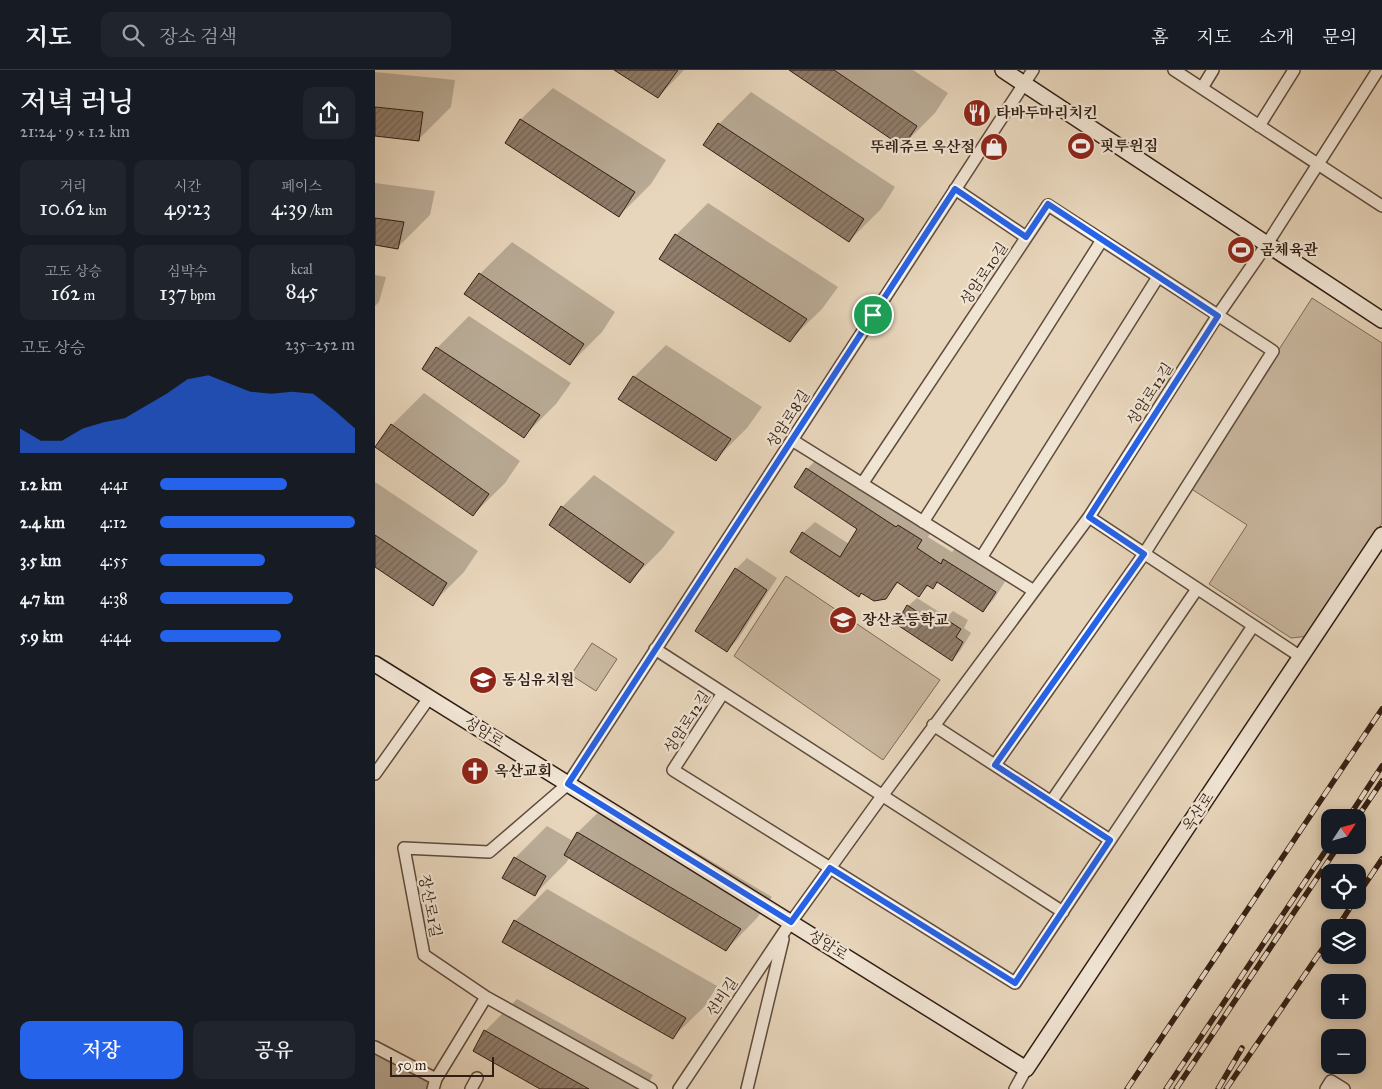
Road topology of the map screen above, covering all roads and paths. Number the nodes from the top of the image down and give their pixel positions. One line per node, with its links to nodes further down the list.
1 (1003, 70): 7 (street)
2 (1033, 70): 7 (street, 성암로8길)
3 (1174, 70): 8 (street)
4 (1213, 70): 8 (street)
5 (1294, 70): 9 (street)
6 (1378, 70): 10 (street, 성암로12길)
7 (1024, 83): 11 (street, 성암로8길); 15 (street)
8 (1202, 88): 9 (street)
9 (1259, 126): 10 (street)
10 (1318, 165): 12 (street); 15 (street, 성암로12길)
11 (955, 189): 13 (street); 19 (street, 성암로8길)
12 (1380, 201)
13 (1026, 237): 14 (street, 성암로10길); 20 (street, 성암로10길)
14 (1102, 240): 16 (street, 성암로10길); 22 (street)
15 (1267, 244): 17 (street, 성암로12길); 18 (street)
16 (1158, 277): 17 (street, 성암로10길); 25 (street)
17 (1218, 316): 21 (street, 성암로12길); 24 (street, 성암로10길)
18 (1382, 320)
19 (792, 440): 20 (street); 29 (street, 성암로8길)
20 (862, 484): 22 (street)
21 (1089, 517): 24 (street); 27 (street, 성암로12길)
22 (923, 522): 25 (street)
23 (1382, 535): 30 (street, 옥산로)
24 (1144, 554): 26 (street); 35 (street)
25 (981, 558): 27 (street)
26 (1197, 589): 28 (street); 39 (street)
27 (1034, 591): 34 (street, 성암로12길)
28 (1253, 626): 30 (street); 40 (street)
29 (655, 649): 32 (street); 37 (street, 성암로8길)
30 (1301, 657): 47 (street, 옥산로)
31 (375, 664): 33 (street, 성암로)
32 (723, 693): 38 (street, 성암로12길); 42 (street, 성암로12길)
33 (429, 698): 36 (street); 37 (street, 성암로)
34 (933, 725): 35 (street); 38 (street, 성암로12길)
35 (995, 765): 39 (street)
36 (375, 774)
37 (568, 784): 41 (street, 성암로8길); 44 (street, 성암로)
38 (882, 796): 42 (street, 성암로12길); 43 (street, 성암로12길)
39 (1051, 802): 40 (street)
40 (1110, 840): 43 (street)
41 (403, 848): 45 (street, 장산로1길)
42 (830, 868): 43 (street, 성암로12길); 44 (street, 성암로12길)
43 (1063, 912)
44 (788, 927): 47 (street, 성암로); 52 (street, 선비길); 53 (street)
45 (487, 997): 49 (street); 51 (street, 장산로1길)
46 (375, 1047): 49 (street)
47 (1026, 1068): 54 (street, 옥산로)
48 (477, 1078): 50 (street)
49 (434, 1084)
50 (471, 1089)
51 (651, 1089)
52 (679, 1089)
53 (747, 1089)
54 (1015, 1089)
55 (1326, 1089): 56 (street)
56 (1344, 1089)

